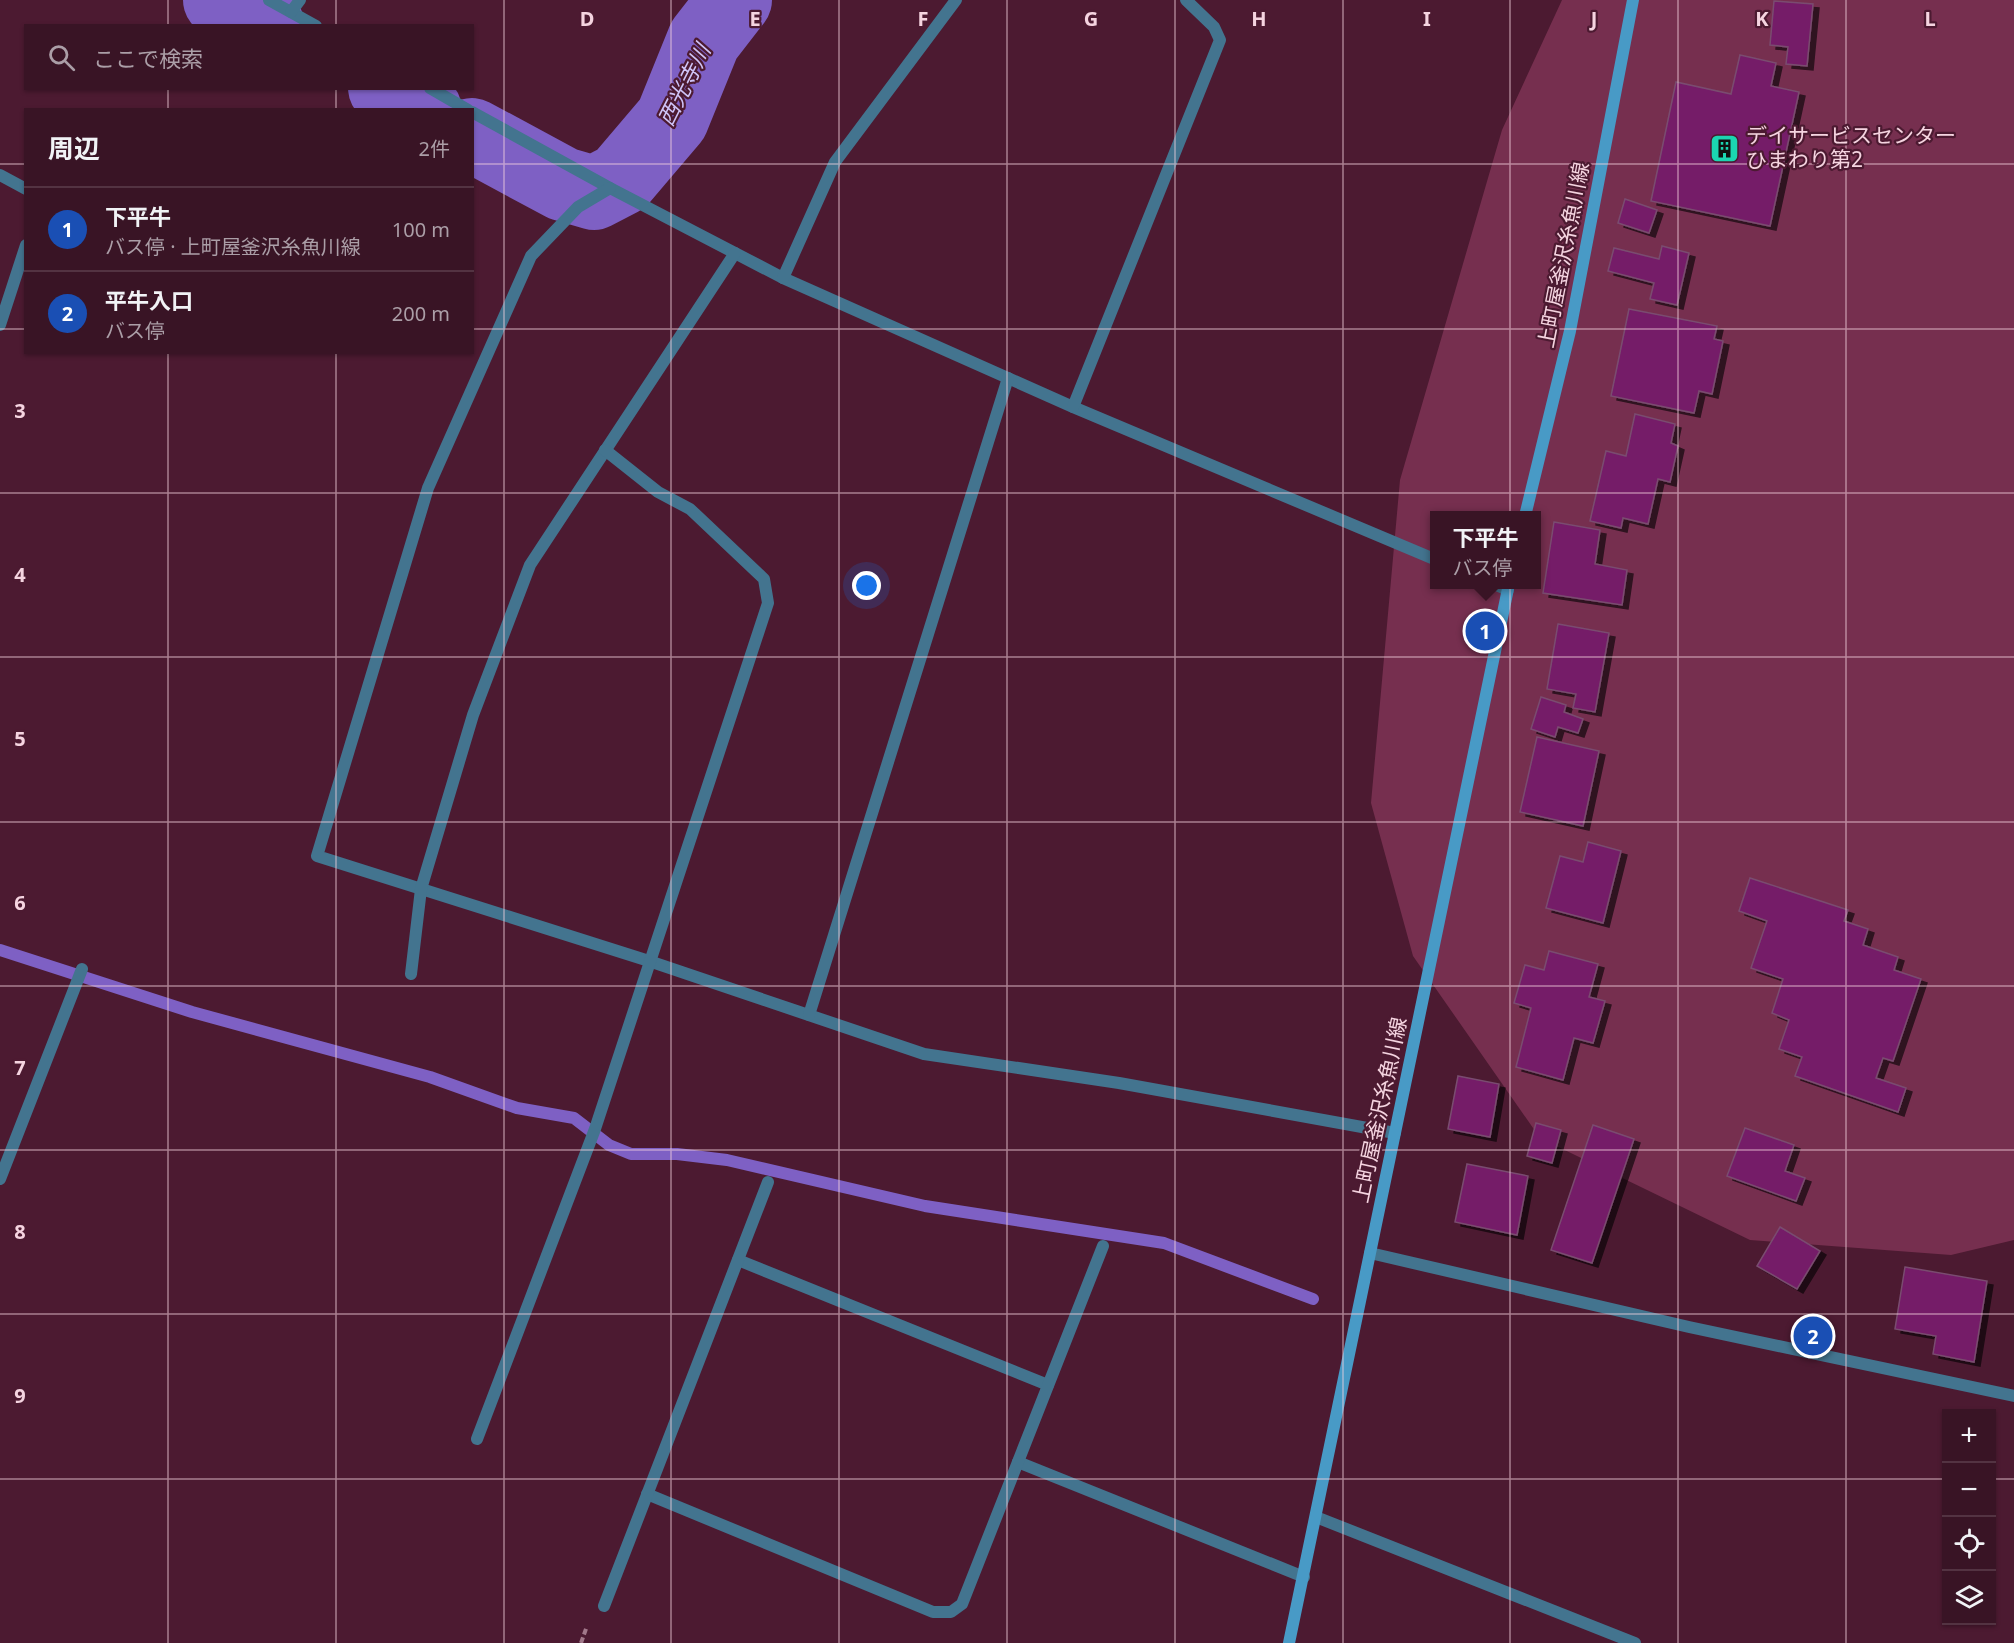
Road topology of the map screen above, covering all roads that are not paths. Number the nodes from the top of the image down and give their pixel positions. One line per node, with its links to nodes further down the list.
1 (269, 0): 6 (street)
2 (300, 0): 6 (street)
3 (956, 0): 16 (street)
4 (1186, 0): 19 (street)
5 (1633, 0): 21 (main road, 上町屋釜沢糸魚川線)
6 (291, 12): 7 (street)
7 (312, 24)
8 (433, 90): 9 (street)
9 (465, 108)
10 (474, 113): 13 (street)
11 (0, 175): 12 (street)
12 (24, 188)
13 (610, 188): 15 (street); 24 (street)
14 (24, 251): 17 (street)
15 (735, 253): 16 (street); 20 (street)
16 (783, 278): 18 (street)
17 (0, 325)
18 (1008, 378): 19 (street); 28 (street)
19 (1073, 407): 22 (street)
20 (605, 450): 24 (street); 25 (street)
21 (1527, 511)
22 (1430, 557)
23 (1508, 589): 29 (main road, 上町屋釜沢糸魚川線)
24 (421, 889): 25 (street); 27 (street)
25 (649, 961): 28 (street); 37 (street)
26 (81, 969): 30 (street)
27 (411, 974)
28 (809, 1015): 29 (street)
29 (1395, 1133): 33 (main road, 上町屋釜沢糸魚川線)
30 (0, 1179)
31 (768, 1182): 34 (street)
32 (1104, 1246): 35 (street)
33 (1370, 1253): 36 (street); 40 (main road, 上町屋釜沢糸魚川線)
34 (738, 1260): 35 (street); 39 (street)
35 (1048, 1385): 38 (street)
36 (2014, 1396)
37 (477, 1440)
38 (1018, 1462): 39 (street); 41 (street)
39 (647, 1494): 42 (street)
40 (1316, 1517): 41 (main road, 上町屋釜沢糸魚川線); 44 (street)
41 (1304, 1577): 43 (main road, 上町屋釜沢糸魚川線)
42 (604, 1606)
43 (1289, 1643)
44 (1635, 1643)

